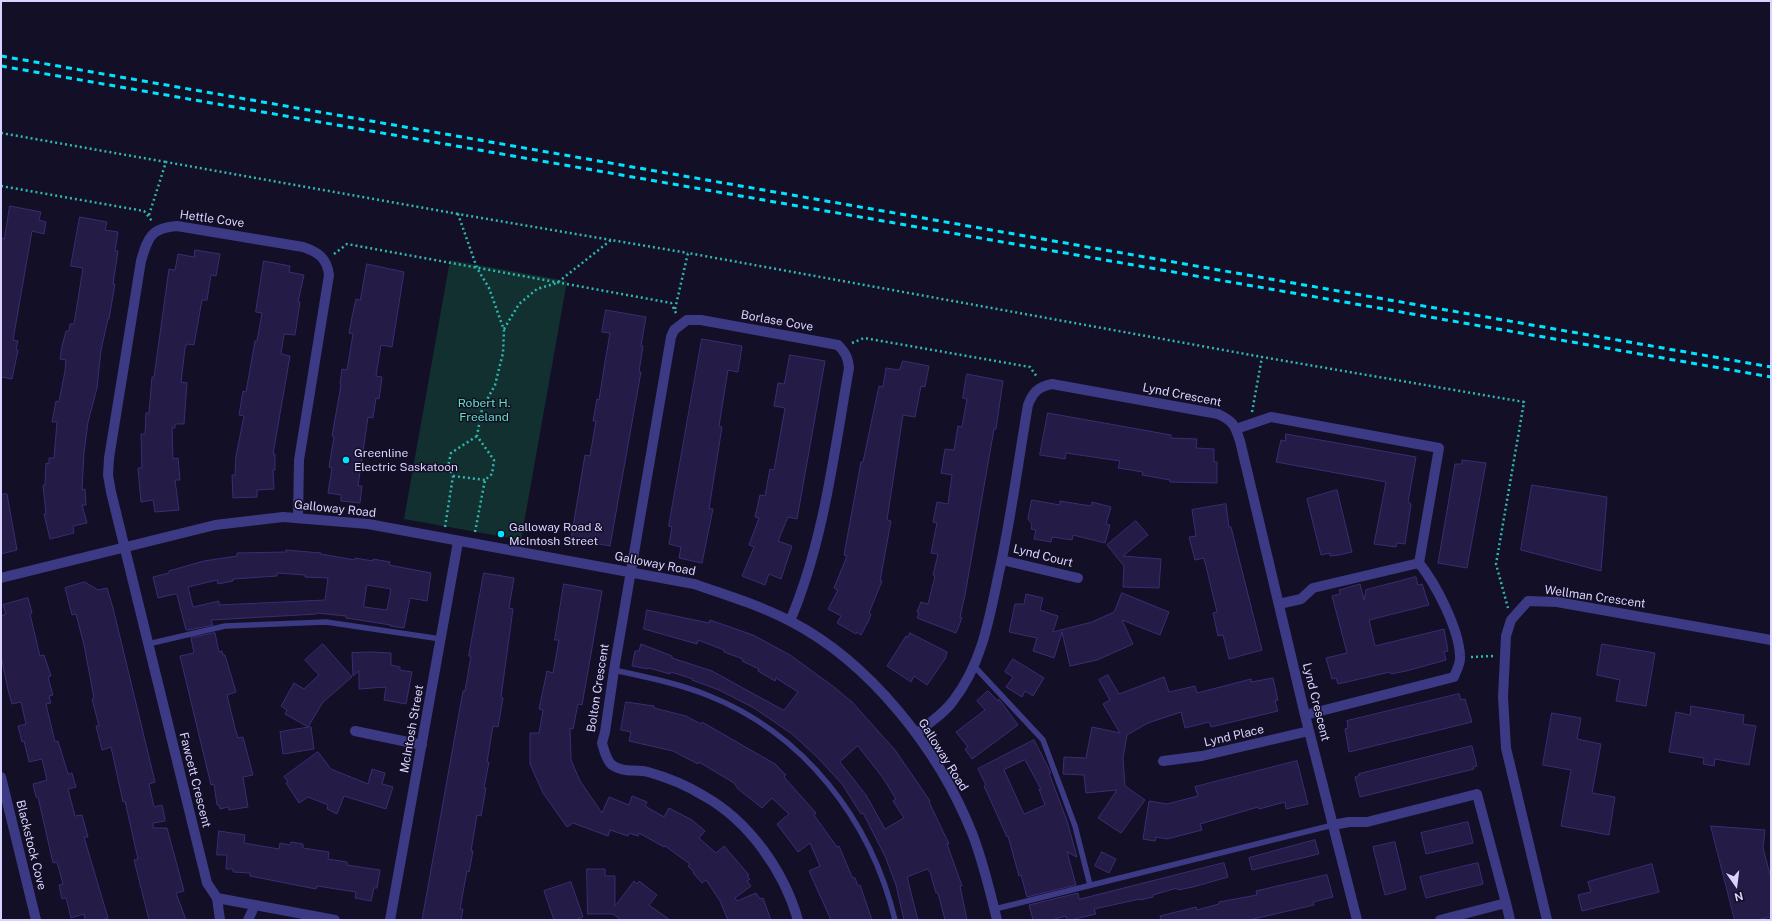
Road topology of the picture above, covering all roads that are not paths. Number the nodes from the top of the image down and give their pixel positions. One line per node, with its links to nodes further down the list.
1 (1236, 429): 5 (street, Lynd Crescent); 6 (street); 10 (street, Lynd Crescent)
2 (298, 518): 3 (street, Galloway Road); 4 (street, Galloway Road); 4 (street, Hettle Cove)
3 (458, 542): 7 (street, Galloway Road); 12 (street, McIntosh Street)
4 (124, 548): 8 (street, Galloway Road); 14 (street, Fawcett Crescent)
5 (1002, 560): 9 (street, Lynd Court); 15 (street, Lynd Crescent)
6 (1419, 563): 10 (street); 17 (street)
7 (631, 572): 11 (street, Galloway Road); 11 (street, Borlase Cove); 16 (street, Bolton Crescent)
8 (1, 578)
9 (1078, 578)
10 (1279, 604): 17 (street, Lynd Crescent)
11 (790, 621): 20 (street, Galloway Road)
12 (441, 639): 14 (lane); 21 (street, McIntosh Street)
13 (1771, 640): 41 (street, Wellman Crescent)
14 (148, 644): 26 (street, Fawcett Crescent)
15 (974, 666): 20 (street, Lynd Crescent); 25 (lane)
16 (614, 670): 35 (street, Bolton Crescent); 36 (lane)
17 (1305, 715): 19 (street, Lynd Crescent)
18 (355, 731): 21 (street)
19 (1310, 731): 22 (street, Lynd Place); 24 (street, Lynd Crescent)
20 (917, 734): 29 (street, Galloway Road)
21 (422, 745): 34 (street, McIntosh Street)
22 (1163, 761)
23 (1, 777): 30 (street, Blackstock Cove)
24 (1333, 825): 25 (lane); 27 (street); 38 (street, Lynd Crescent)
25 (1090, 885): 29 (lane)
26 (217, 898): 28 (street); 31 (street)
27 (1506, 903): 39 (street); 40 (street)
28 (255, 905): 32 (street); 33 (street)
29 (994, 909): 37 (street, Galloway Road)
30 (36, 920)
31 (220, 920)
32 (248, 920)
33 (335, 920)
34 (390, 920)
35 (798, 920)
36 (895, 920)
37 (997, 920)
38 (1356, 920)
39 (1440, 920)
40 (1510, 920)
41 (1547, 920)

